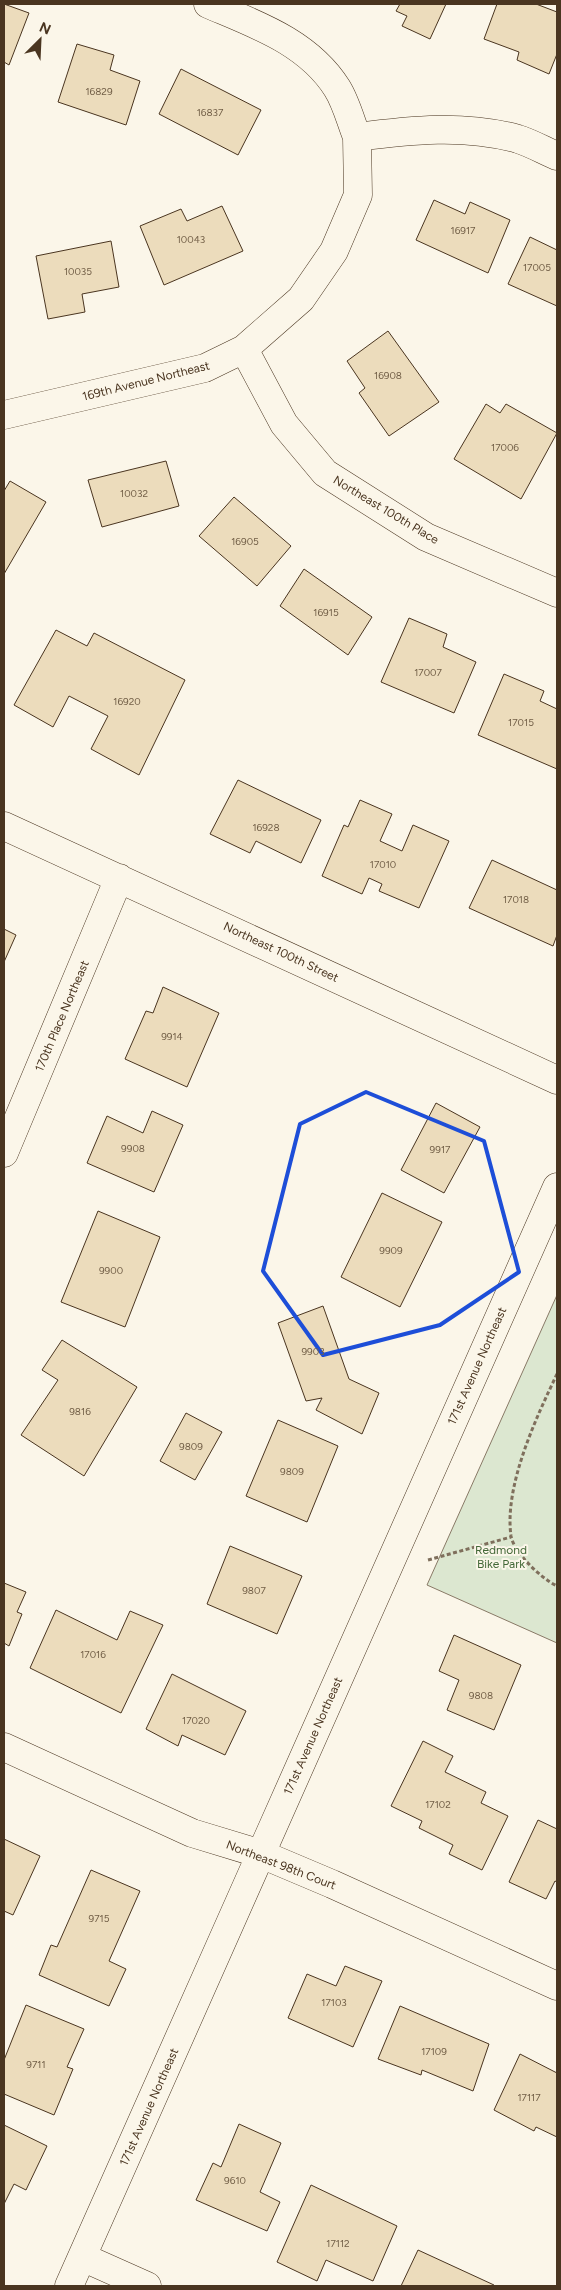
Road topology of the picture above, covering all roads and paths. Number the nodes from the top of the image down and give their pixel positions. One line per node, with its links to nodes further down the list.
1 (208, 4): 2 (street)
2 (357, 137): 3 (street); 4 (street, 169th Avenue Northeast)
3 (557, 156)
4 (244, 349): 5 (street, 169th Avenue Northeast); 6 (street, Northeast 100th Place)
5 (4, 415)
6 (557, 593)
7 (4, 826): 8 (street, Northeast 100th Street)
8 (119, 878): 9 (street, Northeast 100th Street); 10 (street, 170th Place Northeast)
9 (557, 1080)
10 (4, 1153)
11 (557, 1187): 17 (street, 171st Avenue Northeast)
12 (557, 1374): 13 (path)
13 (511, 1538): 14 (path); 15 (path)
14 (428, 1560)
15 (557, 1586)
16 (4, 1747): 17 (street, Northeast 98th Court)
17 (261, 1854): 18 (street, Northeast 98th Court); 19 (street, 171st Avenue Northeast)
18 (557, 1986)
19 (82, 2257): 20 (street, 171st Avenue Northeast); 21 (street)
20 (69, 2286)
21 (146, 2286)

